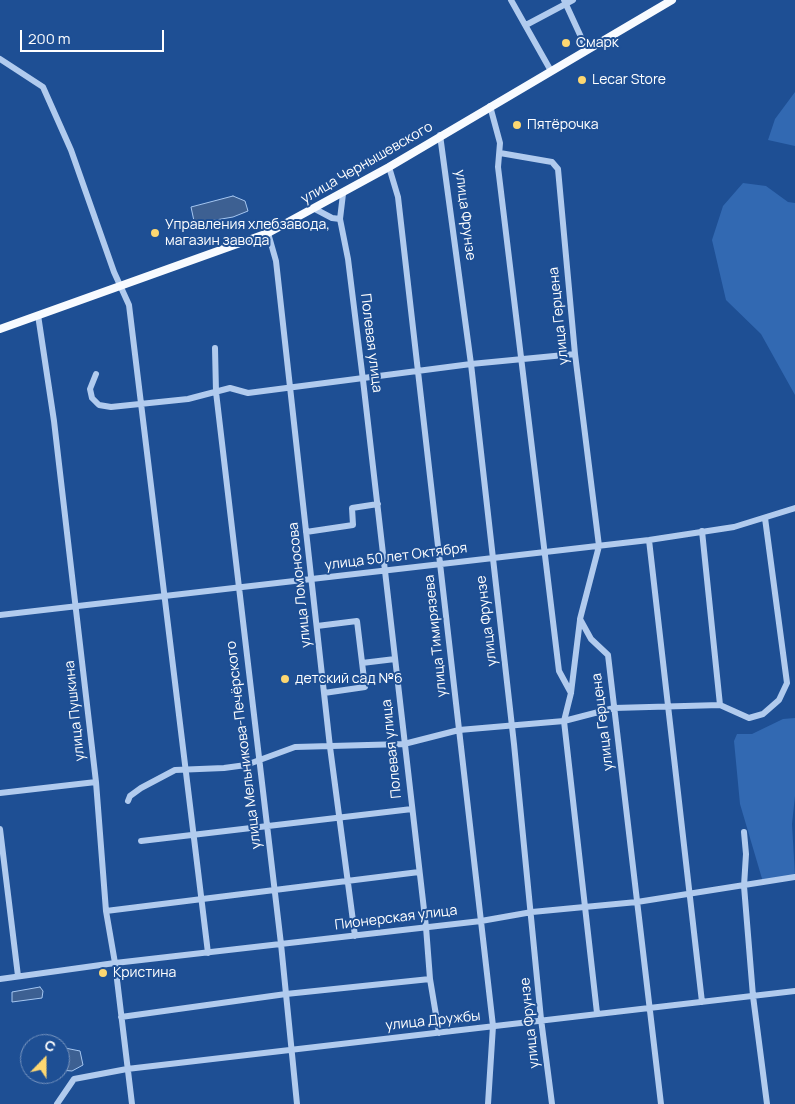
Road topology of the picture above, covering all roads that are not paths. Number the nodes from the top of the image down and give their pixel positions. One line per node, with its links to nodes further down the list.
1 (511, 0): 5 (street)
2 (572, 0): 4 (street)
3 (668, 1): 6 (main road, улица Чернышевского)
4 (565, 2): 5 (street); 6 (street)
5 (526, 25): 8 (street)
6 (587, 50): 8 (main road, улица Чернышевского)
7 (0, 59): 17 (street)
8 (551, 71): 9 (main road, улица Чернышевского)
9 (490, 106): 10 (main road, улица Чернышевского); 11 (street)
10 (440, 135): 12 (main road, улица Чернышевского); 23 (street, улица Фрунзе)
11 (500, 153): 21 (street, улица Герцена); 22 (street)
12 (388, 168): 13 (main road, улица Чернышевского); 24 (street, улица Тимирязева)
13 (343, 194): 14 (main road, улица Чернышевского); 15 (street, Полевая улица)
14 (315, 209): 15 (street); 16 (main road, улица Чернышевского)
15 (340, 219): 26 (street, Полевая улица)
16 (268, 233): 17 (main road, улица Чернышевского); 27 (street, улица Ломоносова)
17 (121, 287): 18 (main road, улица Чернышевского); 29 (street)
18 (38, 315): 19 (main road, улица Чернышевского); 44 (street, улица Пушкина)
19 (0, 328)
20 (216, 348): 28 (street, улица Мельникова-Печёрского)
21 (575, 354): 22 (street); 36 (street, улица Герцена)
22 (522, 360): 23 (street); 37 (street)
23 (471, 364): 24 (street); 38 (street, улица Фрунзе)
24 (416, 372): 26 (street); 39 (street, улица Тимирязева)
25 (96, 374): 29 (street)
26 (363, 380): 27 (street); 30 (street, Полевая улица)
27 (291, 388): 28 (street); 34 (street, улица Ломоносова)
28 (216, 392): 29 (street); 42 (street, улица Мельникова-Печёрского)
29 (142, 403): 43 (street)
30 (378, 504): 34 (street); 40 (street, Полевая улица)
31 (793, 508): 32 (street, улица 50 лет Октября)
32 (766, 518): 33 (street, улица 50 лет Октября); 52 (street)
33 (702, 531): 35 (street, улица 50 лет Октября); 52 (street)
34 (306, 532): 41 (street, улица Ломоносова)
35 (649, 540): 36 (street, улица 50 лет Октября); 53 (street)
36 (599, 546): 37 (street, улица 50 лет Октября); 46 (street, улица Герцена)
37 (546, 552): 38 (street, улица 50 лет Октября); 50 (street)
38 (492, 558): 39 (street, улица 50 лет Октября); 56 (street, улица Фрунзе)
39 (440, 564): 40 (street, улица 50 лет Октября); 57 (street, улица Тимирязева)
40 (385, 570): 41 (street, улица 50 лет Октября); 48 (street, Полевая улица)
41 (312, 579): 42 (street, улица 50 лет Октября); 47 (street, улица Ломоносова)
42 (239, 588): 43 (street, улица 50 лет Октября); 60 (street, улица Мельникова-Печёрского)
43 (166, 597): 44 (street, улица 50 лет Октября); 61 (street)
44 (76, 607): 45 (street, улица 50 лет Октября); 62 (street, улица Пушкина)
45 (0, 615)
46 (580, 619): 50 (street); 54 (street, улица Герцена)
47 (316, 626): 49 (street); 51 (street, улица Ломоносова)
48 (395, 659): 49 (street); 58 (street, Полевая улица)
49 (362, 664): 51 (street)
50 (571, 693): 55 (street)
51 (324, 694): 59 (street, улица Ломоносова)
52 (720, 705): 53 (street)
53 (669, 706): 54 (street); 77 (street)
54 (614, 708): 55 (street); 79 (street, улица Герцена)
55 (564, 721): 56 (street); 80 (street)
56 (512, 727): 57 (street); 82 (street, улица Фрунзе)
57 (459, 730): 58 (street); 83 (street, улица Тимирязева)
58 (404, 744): 59 (street); 65 (street, Полевая улица)
59 (330, 747): 60 (street); 66 (street, улица Ломоносова)
60 (258, 760): 61 (street); 67 (street, улица Мельникова-Печёрского)
61 (186, 768): 64 (street); 70 (street)
62 (96, 782): 63 (street); 81 (street, улица Пушкина)
63 (0, 793)
64 (128, 801)
65 (412, 809): 66 (street); 72 (street, Полевая улица)
66 (339, 818): 67 (street); 74 (street, улица Ломоносова)
67 (266, 827): 70 (street); 76 (street, улица Мельникова-Печёрского)
68 (0, 829): 89 (street)
69 (744, 832): 75 (street)
70 (195, 835): 71 (street); 78 (street)
71 (141, 841)
72 (419, 872): 74 (street); 84 (street, Полевая улица)
73 (795, 877): 75 (street, Пионерская улица)
74 (347, 881): 76 (street); 85 (street, улица Ломоносова)
75 (744, 886): 77 (street, Пионерская улица); 94 (street)
76 (274, 890): 78 (street); 86 (street, улица Мельникова-Печёрского)
77 (689, 894): 79 (street, Пионерская улица); 95 (street)
78 (204, 900): 81 (street); 87 (street)
79 (638, 902): 80 (street, Пионерская улица); 96 (street, улица Герцена)
80 (583, 907): 82 (street, Пионерская улица); 97 (street)
81 (106, 911): 88 (street, улица Пушкина)
82 (532, 912): 83 (street, Пионерская улица); 99 (street, улица Фрунзе)
83 (481, 921): 84 (street, Пионерская улица); 100 (street, улица Тимирязева)
84 (426, 928): 85 (street, Пионерская улица); 91 (street, Полевая улица)
85 (354, 936): 86 (street, Пионерская улица)
86 (281, 944): 87 (street, Пионерская улица); 93 (street, улица Мельникова-Печёрского)
87 (208, 953): 88 (street, Пионерская улица)
88 (115, 963): 89 (street, Пионерская улица); 98 (street, улица Пушкина)
89 (18, 976): 90 (street, Пионерская улица)
90 (0, 978)
91 (430, 979): 93 (street); 101 (street, Полевая улица)
92 (795, 991): 94 (street, улица Дружбы)
93 (286, 994): 98 (street); 102 (street, улица Мельникова-Печёрского)
94 (753, 996): 95 (street, улица Дружбы); 110 (street)
95 (702, 1002): 96 (street, улица Дружбы)
96 (650, 1008): 97 (street, улица Дружбы); 109 (street, улица Герцена)
97 (597, 1013): 99 (street, улица Дружбы)
98 (121, 1017): 103 (street, улица Пушкина)
99 (541, 1019): 100 (street, улица Дружбы); 108 (street, улица Фрунзе)
100 (493, 1026): 101 (street, улица Дружбы); 107 (street, улица Тимирязева)
101 (439, 1033): 102 (street, улица Дружбы)
102 (291, 1048): 103 (street, улица Дружбы); 106 (street, улица Мельникова-Печёрского)
103 (127, 1069): 104 (street, улица Дружбы); 105 (street, улица Пушкина)
104 (57, 1104)
105 (132, 1104)
106 (297, 1104)
107 (488, 1104)
108 (552, 1104)
109 (661, 1104)
110 (767, 1104)

